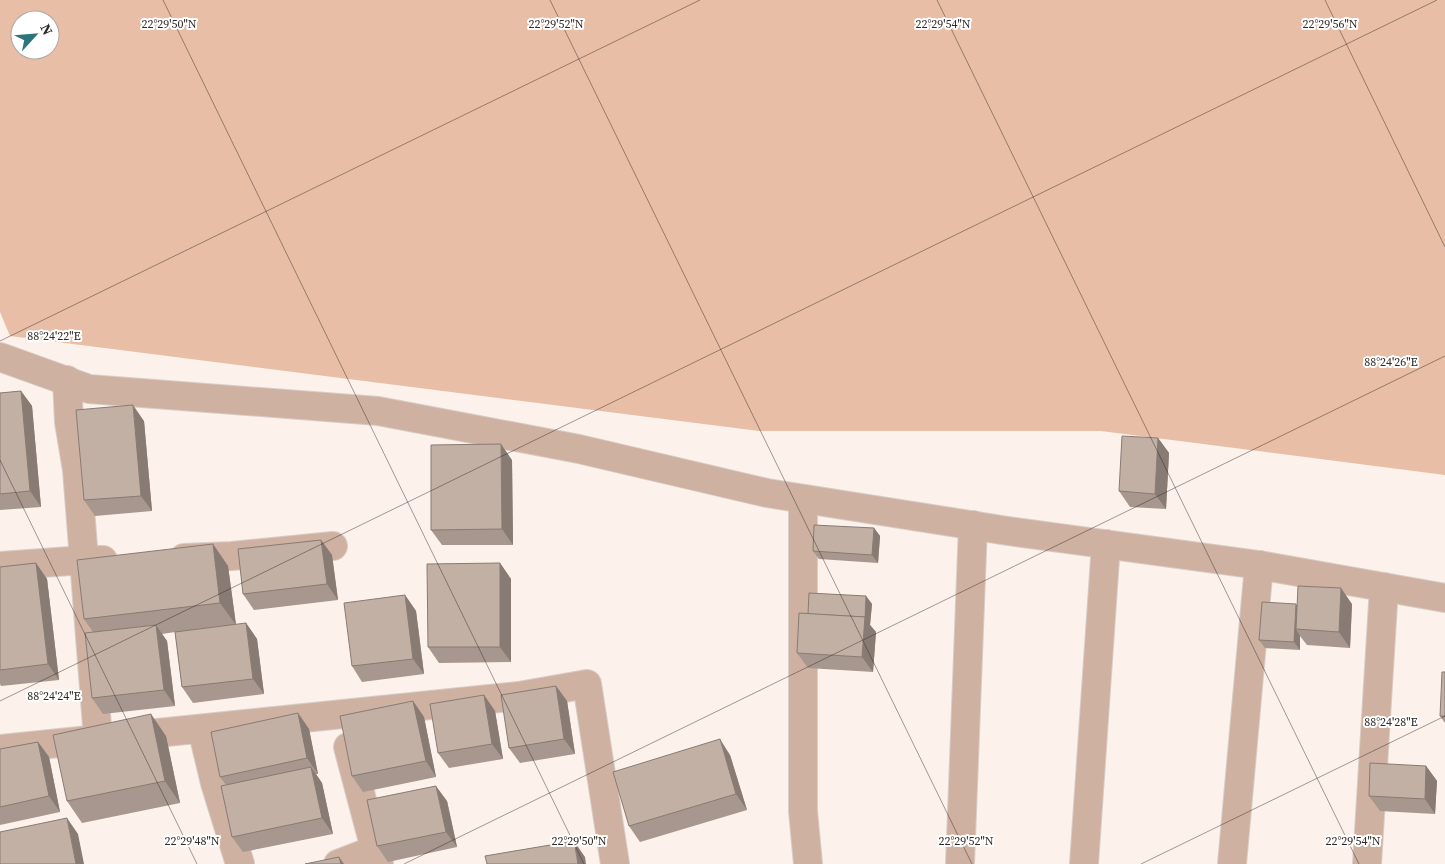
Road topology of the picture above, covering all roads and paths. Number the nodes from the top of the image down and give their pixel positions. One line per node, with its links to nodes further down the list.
1 (0, 357): 2 (street)
2 (67, 380): 3 (street); 8 (street)
3 (803, 499): 4 (street); 22 (street)
4 (972, 526): 5 (street); 23 (street)
5 (1106, 544): 10 (street); 24 (street)
6 (333, 546): 7 (street)
7 (155, 559)
8 (84, 560): 9 (street); 11 (street); 16 (street)
9 (126, 560)
10 (1258, 565): 12 (street); 25 (street)
11 (0, 566)
12 (1384, 587): 13 (street); 26 (street)
13 (1445, 598)
14 (339, 714): 15 (street); 18 (street); 21 (street)
15 (202, 729): 16 (street); 19 (street)
16 (98, 739): 17 (street)
17 (0, 749)
18 (376, 857): 20 (street)
19 (240, 864)
20 (338, 864)
21 (615, 864)
22 (808, 864)
23 (960, 864)
24 (1084, 864)
25 (1232, 864)
26 (1367, 864)

